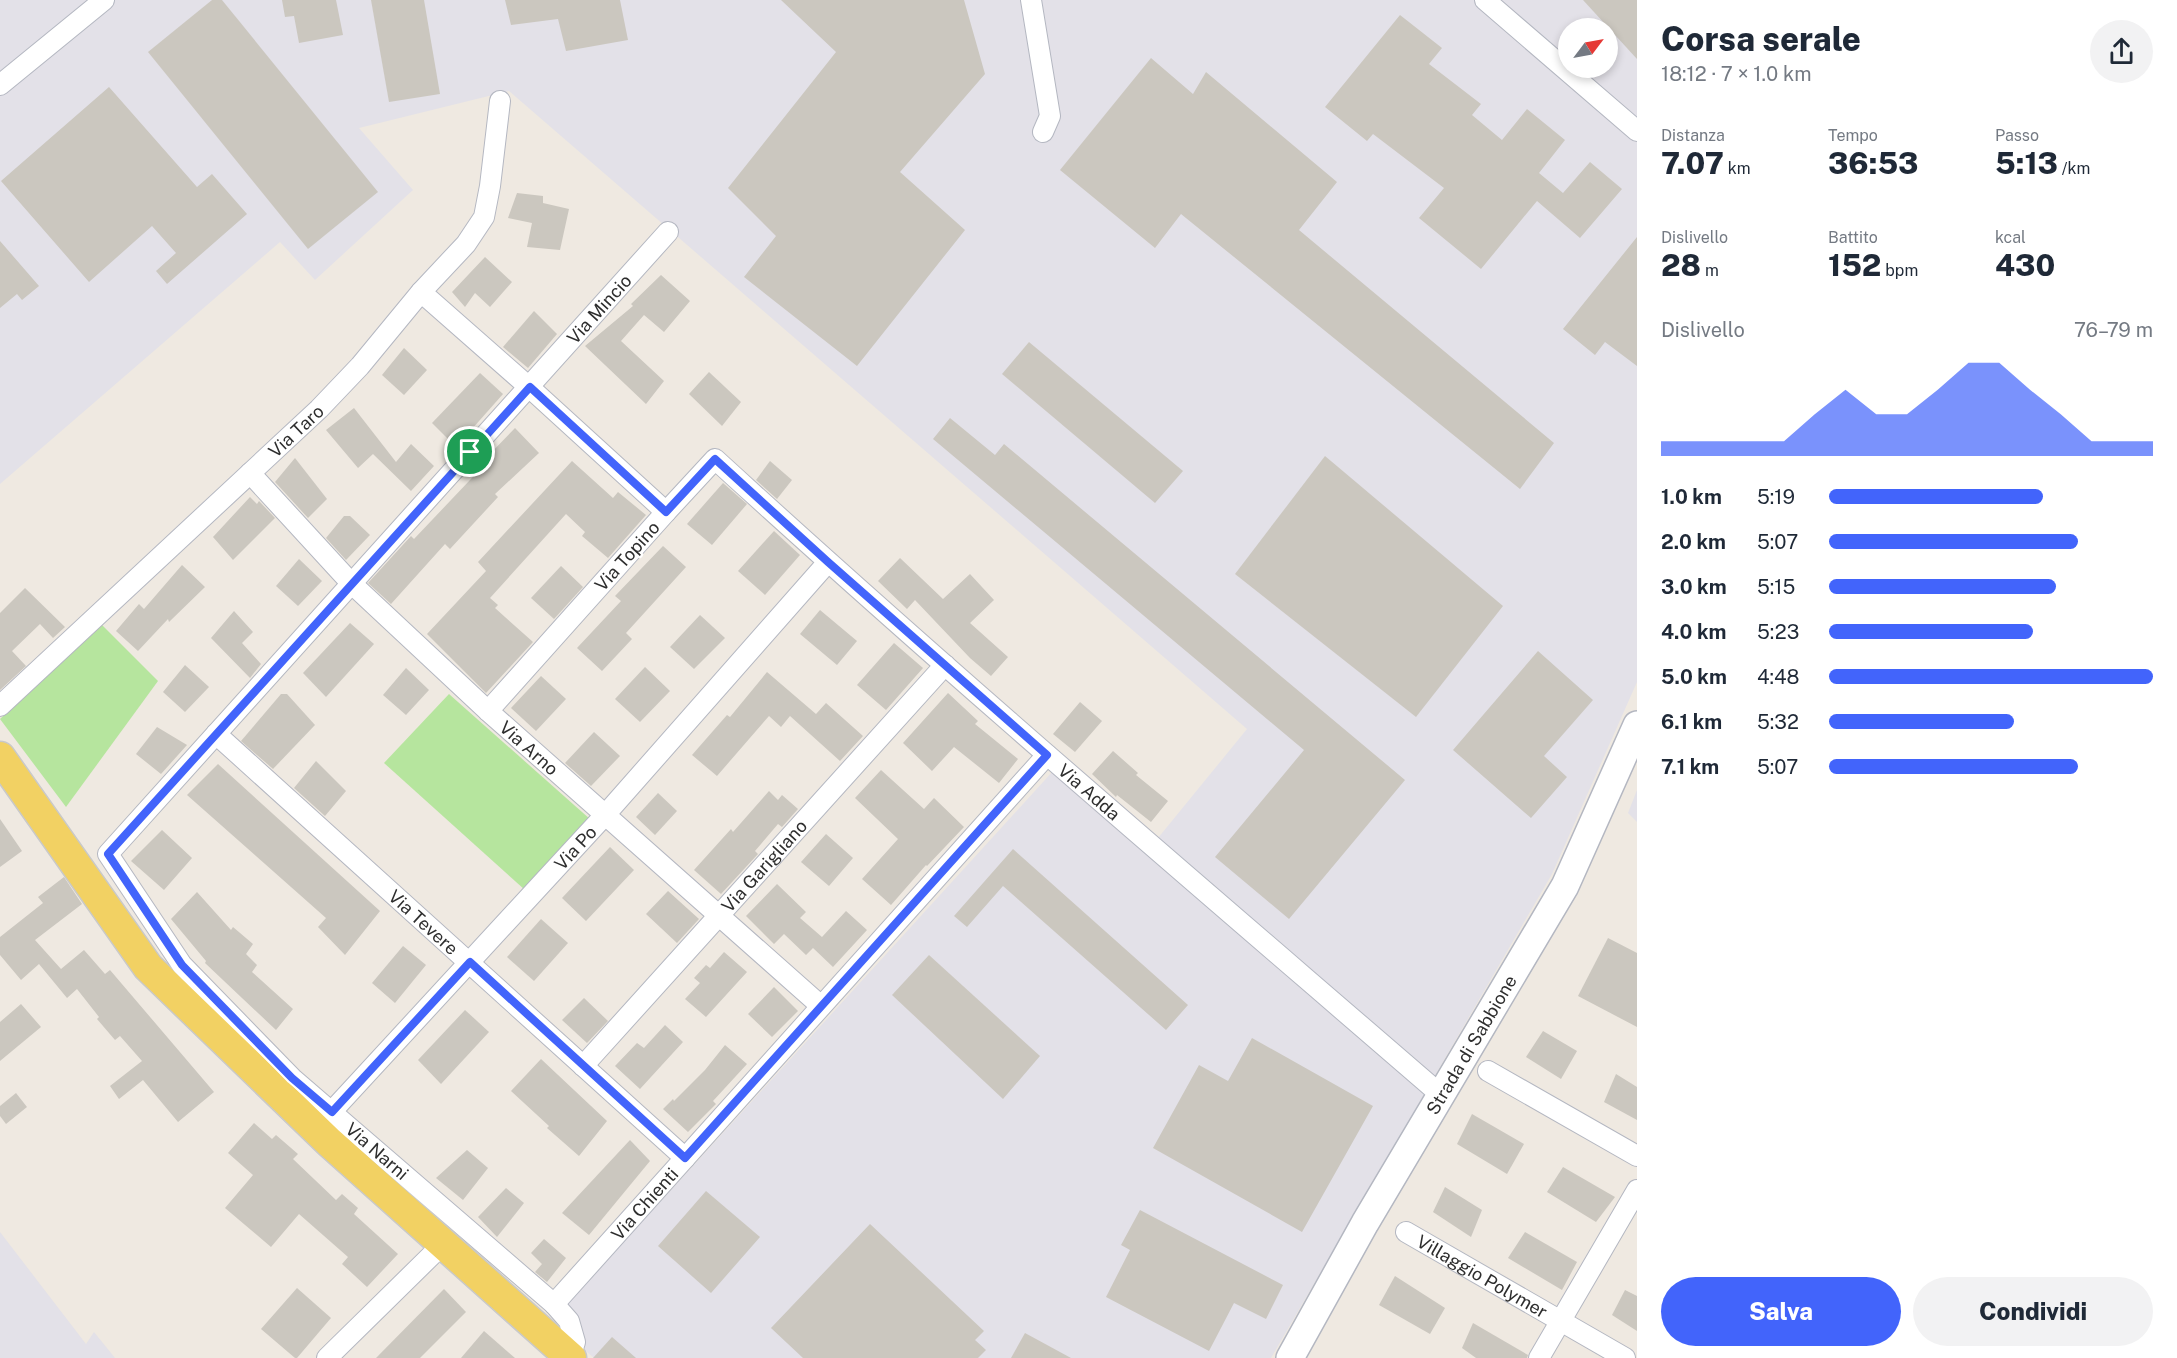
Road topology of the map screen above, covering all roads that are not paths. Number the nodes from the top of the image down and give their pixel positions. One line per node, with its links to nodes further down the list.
1 (104, 0): 4 (street)
2 (1031, 0): 7 (street)
3 (1485, 0): 6 (street)
4 (0, 85)
5 (500, 101): 9 (street, Via Taro)
6 (1637, 131)
7 (1043, 132)
8 (668, 232): 10 (street, Via Mincio)
9 (421, 292): 10 (street); 11 (street, Via Taro)
10 (530, 387): 12 (street, Via Topino); 14 (street, Via Mincio)
11 (250, 473): 14 (street, Via Arno); 16 (street, Via Taro)
12 (666, 512): 13 (street, Via Adda); 17 (street, Via Topino)
13 (828, 562): 15 (street, Via Adda); 22 (street, Via Po)
14 (351, 583): 17 (street, Via Arno); 19 (street, Via Mincio)
15 (945, 665): 20 (street, Via Adda); 24 (street, Via Garigliano)
16 (0, 706)
17 (488, 711): 22 (street, Via Arno)
18 (1637, 725): 29 (main road, Strada di Sabbione)
19 (216, 734): 23 (street, Via Mincio); 25 (street, Via Tevere)
20 (1047, 755): 26 (street, Via Chienti); 29 (street, Via Adda)
21 (0, 757): 30 (main road, Via Narni)
22 (605, 815): 24 (street, Via Arno); 25 (street, Via Po)
23 (108, 854): 30 (street, Via Narni)
24 (718, 916): 26 (street, Via Arno); 27 (street, Via Garigliano)
25 (470, 962): 27 (street, Via Tevere); 30 (street, Via Po)
26 (821, 1006): 32 (street, Via Chienti)
27 (583, 1066): 32 (street, Via Tevere)
28 (1488, 1071): 31 (street)
29 (1441, 1095): 40 (main road, Strada di Sabbione)
30 (324, 1120): 35 (main road, Via Narni); 36 (street, Via Narni)
31 (1637, 1155)
32 (685, 1158): 36 (street, Via Chienti)
33 (1637, 1190): 37 (street, Villaggio Polymer)
34 (1406, 1232): 37 (street, Villaggio Polymer)
35 (443, 1244): 38 (street); 39 (main road, Via Narni)
36 (554, 1304): 39 (street, Via Narni)
37 (1560, 1321): 41 (street, Villaggio Polymer); 42 (street, Villaggio Polymer)
38 (327, 1358)
39 (571, 1358)
40 (1290, 1358)
41 (1539, 1358)
42 (1625, 1358)

